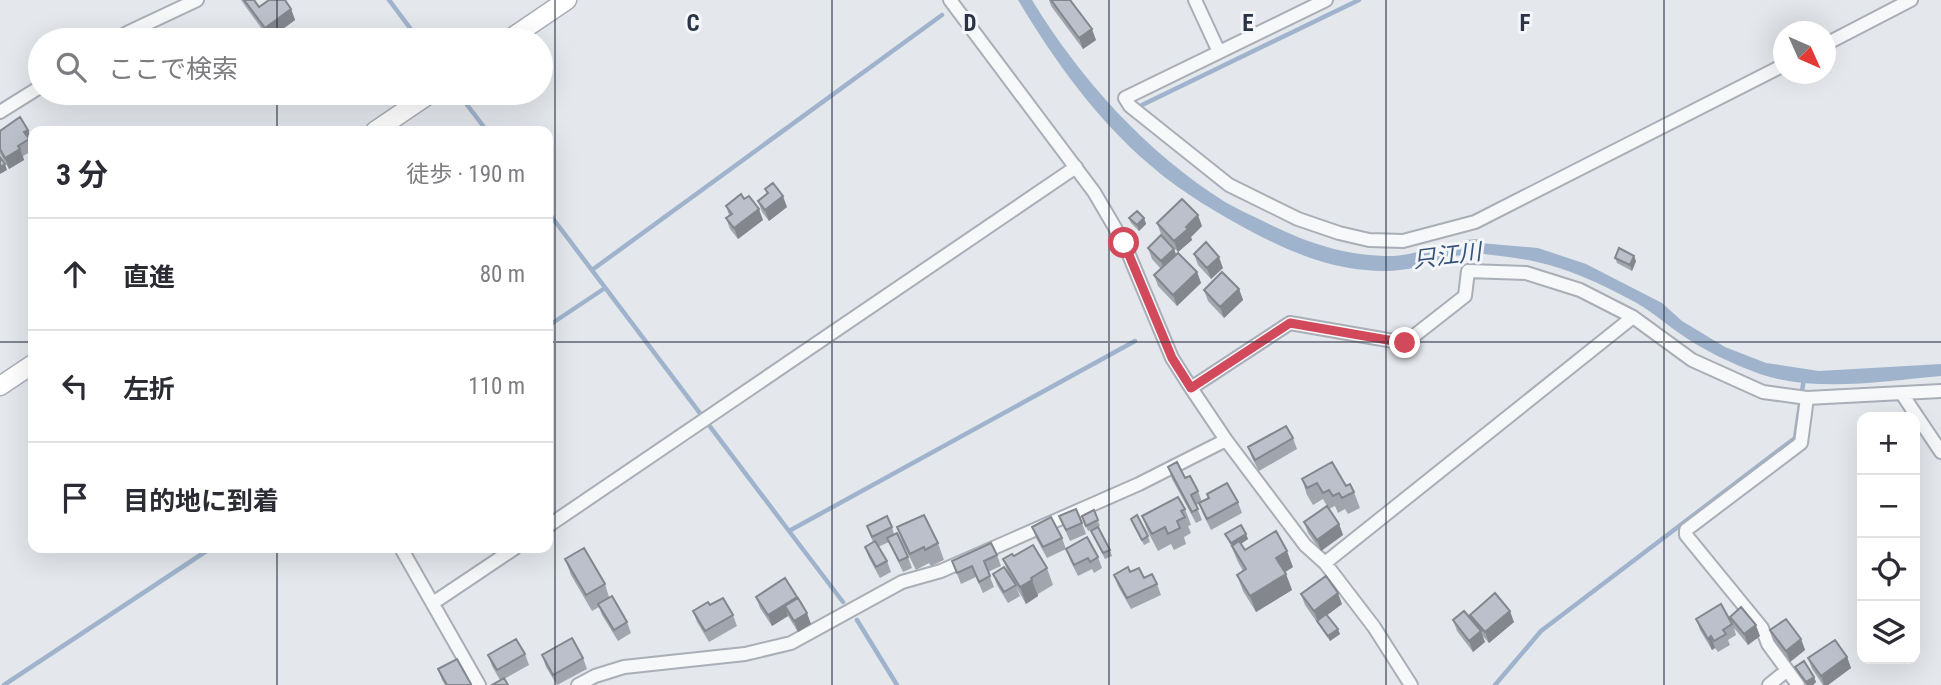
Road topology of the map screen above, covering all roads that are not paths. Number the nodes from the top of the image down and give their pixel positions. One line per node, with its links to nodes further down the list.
1 (197, 0): 7 (street)
2 (567, 0): 8 (street)
3 (950, 0): 16 (street)
4 (1195, 0): 10 (street)
5 (1326, 0): 10 (street)
6 (1911, 0): 9 (street)
7 (138, 28)
8 (526, 28)
9 (1836, 38)
10 (1219, 52): 11 (street)
11 (1773, 70)
12 (28, 94): 14 (street)
13 (413, 105): 15 (street)
14 (0, 112)
15 (382, 126)
16 (1076, 167): 20 (street); 26 (street)
17 (1633, 317): 20 (street); 23 (street); 29 (street)
18 (28, 367): 19 (street)
19 (0, 386)
20 (1191, 388): 24 (street)
21 (1941, 391): 22 (street)
22 (1902, 394): 23 (street); 25 (street)
23 (1807, 398): 31 (street)
24 (1226, 440): 29 (street); 33 (street)
25 (1941, 452)
26 (553, 523)
27 (404, 553): 30 (street)
28 (508, 553): 30 (street)
29 (1325, 563): 34 (street)
30 (433, 603): 32 (street)
31 (1786, 671): 35 (street); 36 (street)
32 (480, 685)
33 (578, 685)
34 (1411, 685)
35 (1769, 685)
36 (1798, 685)

